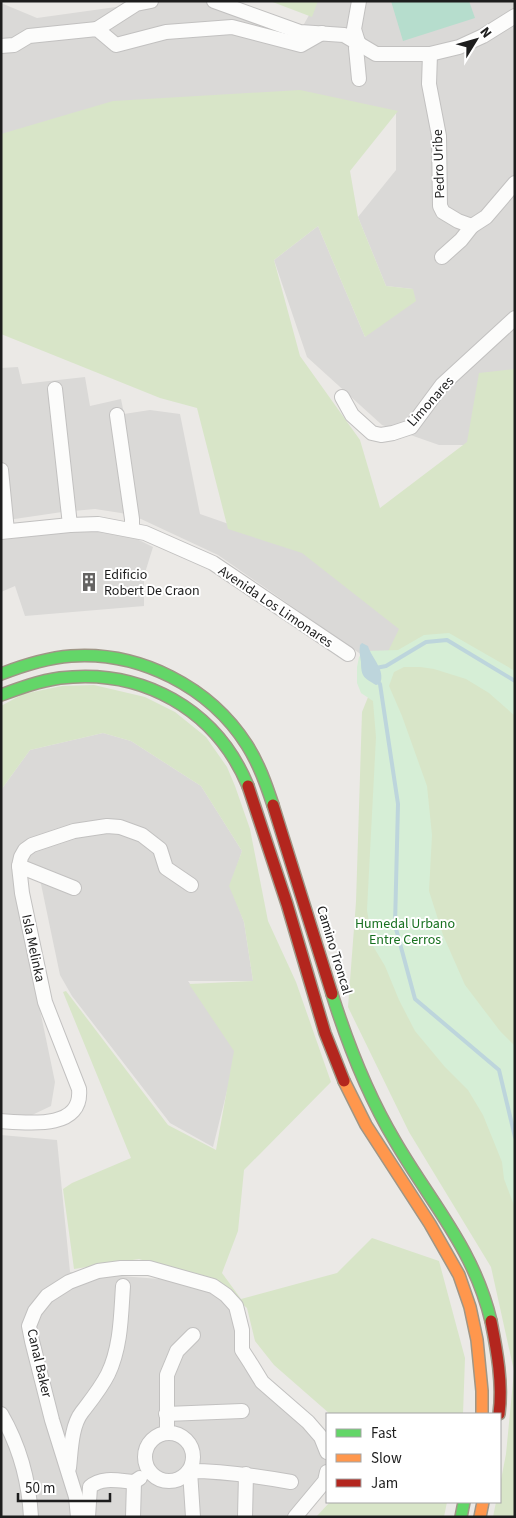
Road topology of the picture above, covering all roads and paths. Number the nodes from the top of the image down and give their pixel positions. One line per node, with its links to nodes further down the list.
1 (151, 1): 5 (street)
2 (214, 1): 6 (street)
3 (359, 1): 7 (street)
4 (515, 16): 9 (street)
5 (97, 30): 6 (street); 8 (street)
6 (322, 33): 7 (street)
7 (358, 42): 9 (street); 10 (street)
8 (1, 46)
9 (430, 54): 12 (street, Pedro Uribe)
10 (359, 79)
11 (515, 183): 12 (street)
12 (472, 226): 13 (street)
13 (442, 257)
14 (515, 318): 16 (street, Limonares)
15 (55, 390): 19 (street)
16 (342, 397)
17 (117, 415): 20 (street)
18 (1, 470): 21 (street)
19 (70, 526): 20 (street, Avenida Los Limonares); 21 (street, Avenida Los Limonares)
20 (132, 530): 22 (street, Avenida Los Limonares)
21 (4, 532)
22 (348, 654)
23 (1, 674): 33 (main road, Camino Troncal)
24 (1, 695): 32 (main road)
25 (19, 866): 26 (street); 27 (street); 28 (street, Isla Melinka)
26 (191, 885)
27 (74, 888)
28 (1, 1121)
29 (123, 1286): 38 (street)
30 (193, 1335): 35 (street)
31 (242, 1411): 35 (street)
32 (482, 1413)
33 (499, 1413)
34 (1, 1414): 47 (street)
35 (166, 1414): 36 (street)
36 (167, 1433): 39 (street); 40 (street)
37 (326, 1450): 38 (street, Canal Baker)
38 (68, 1470): 48 (street, Canal Baker)
39 (190, 1471): 40 (street); 41 (street); 51 (street)
40 (149, 1472): 43 (street)
41 (246, 1474): 44 (street); 52 (street)
42 (326, 1476): 53 (street)
43 (134, 1482): 49 (street); 50 (street)
44 (291, 1482)
45 (464, 1503): 54 (main road)
46 (483, 1503): 55 (main road)
47 (31, 1517)
48 (78, 1517)
49 (88, 1517)
50 (133, 1517)
51 (193, 1517)
52 (245, 1517)
53 (295, 1517)
54 (461, 1517)
55 (480, 1517)

